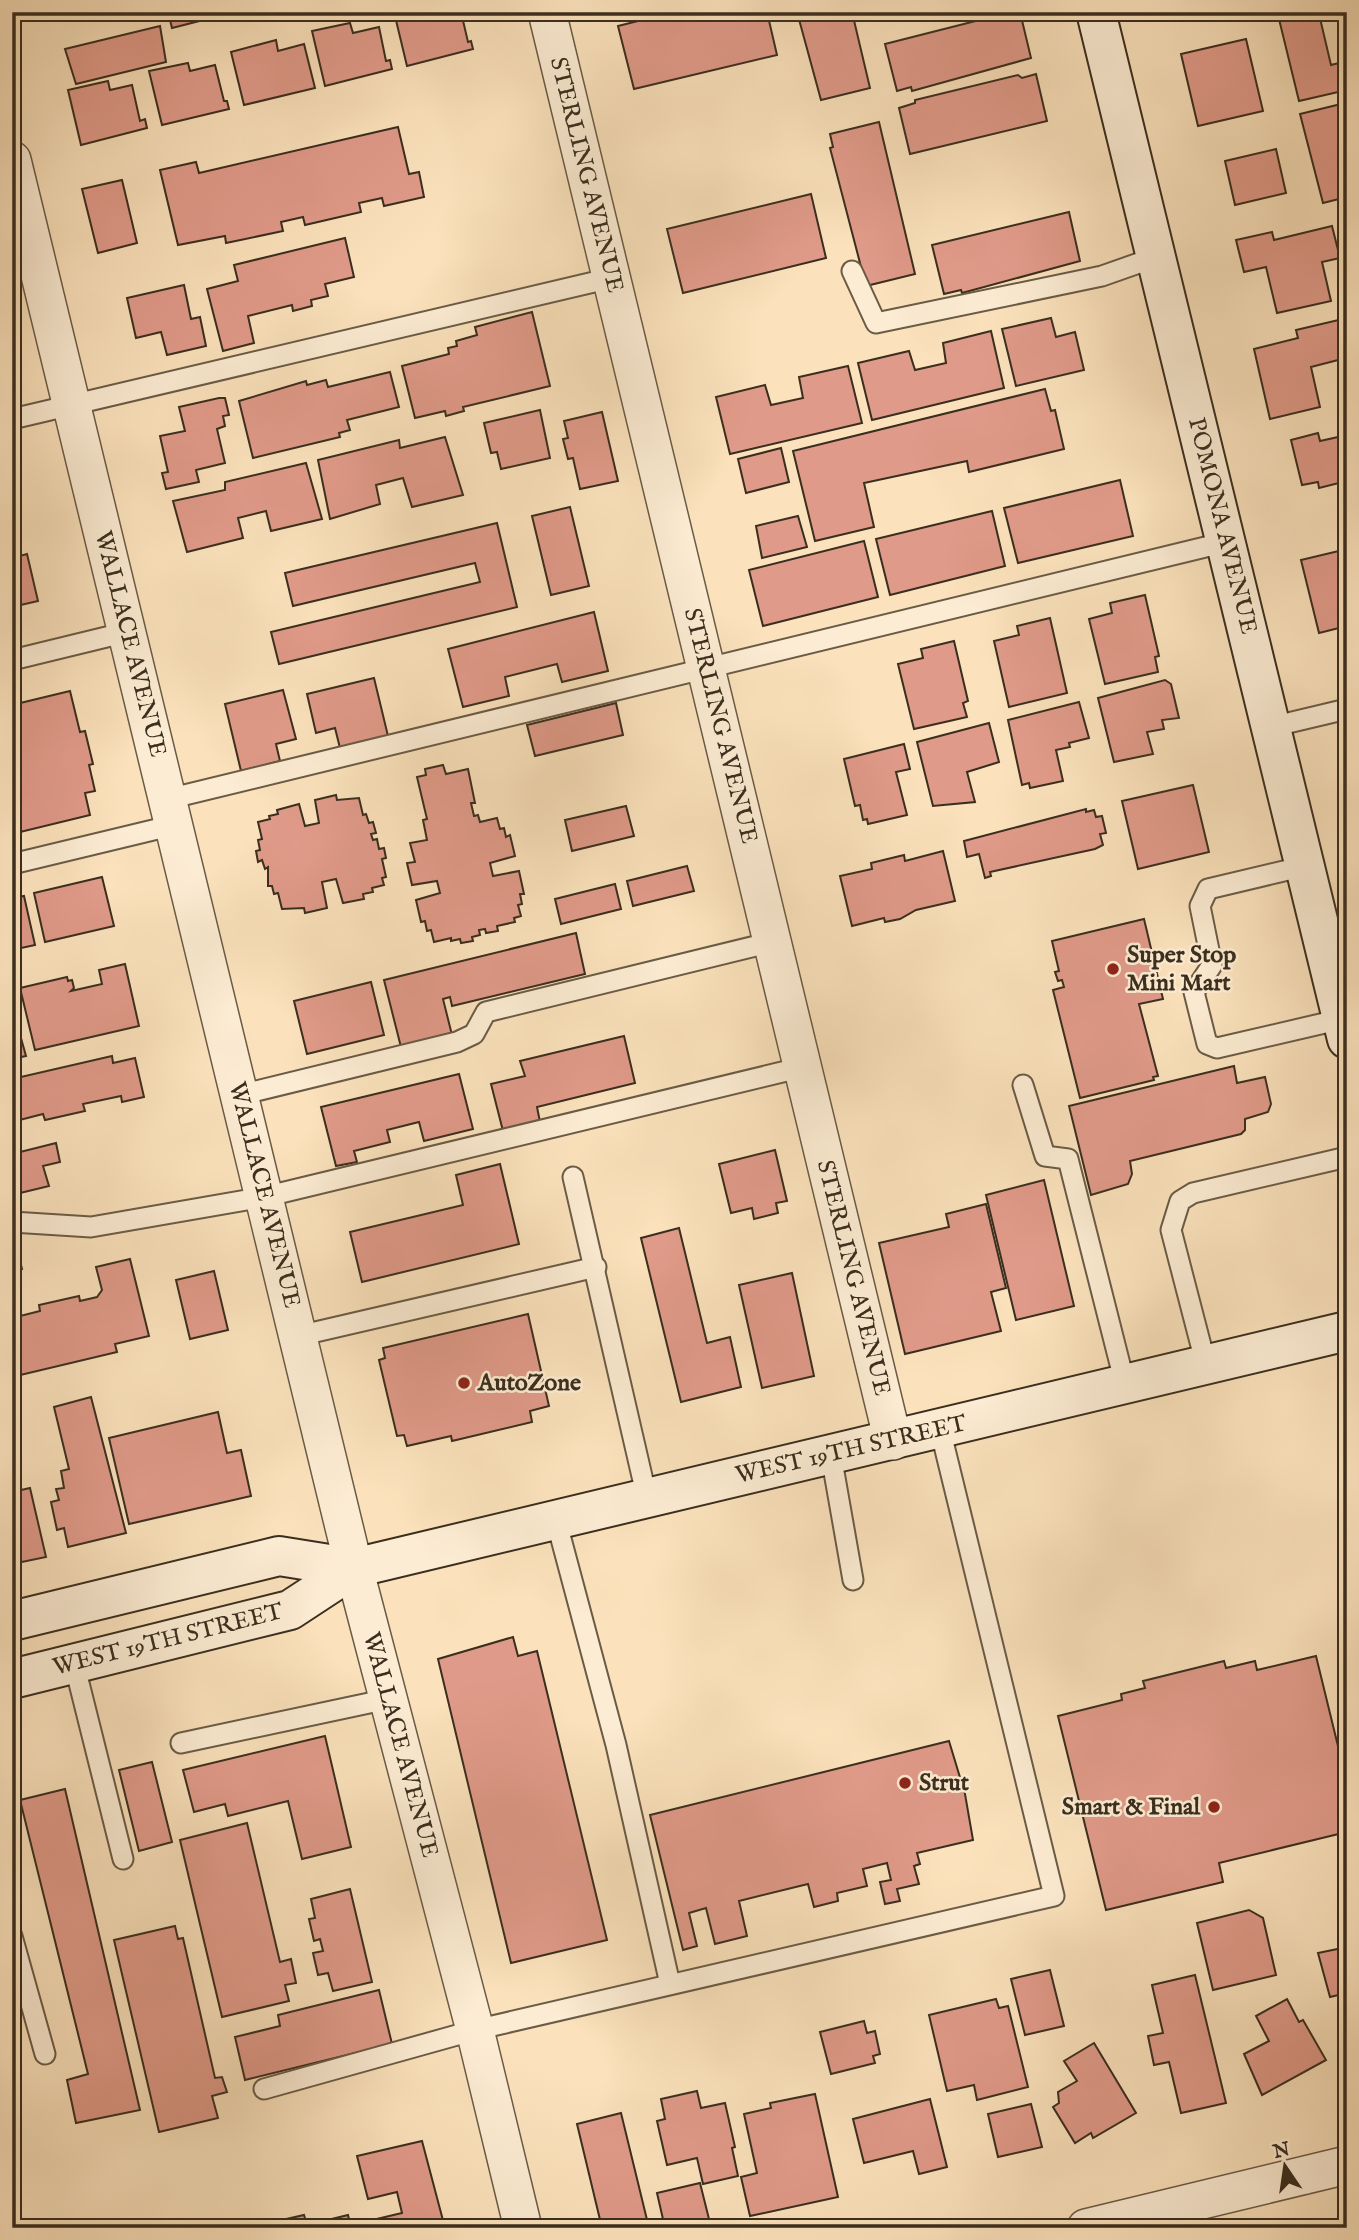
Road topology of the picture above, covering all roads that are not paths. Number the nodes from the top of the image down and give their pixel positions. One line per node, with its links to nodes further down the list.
1 (547, 12): 7 (street, STERLING AVENUE)
2 (1096, 12): 5 (main road, POMONA AVENUE)
3 (12, 160): 4 (street, WALLACE AVENUE)
4 (19, 216): 8 (street, WALLACE AVENUE)
5 (1156, 257): 6 (lane); 10 (main road, POMONA AVENUE)
6 (852, 271)
7 (611, 278): 8 (lane); 13 (street, STERLING AVENUE)
8 (72, 405): 9 (lane); 11 (street, WALLACE AVENUE)
9 (12, 419)
10 (1226, 542): 13 (lane); 15 (main road, POMONA AVENUE)
11 (127, 632): 12 (lane); 16 (street, WALLACE AVENUE)
12 (12, 660)
13 (706, 668): 16 (lane); 19 (street, STERLING AVENUE)
14 (1347, 709): 15 (lane)
15 (1271, 727): 18 (main road, POMONA AVENUE)
16 (171, 812): 17 (lane); 23 (street, WALLACE AVENUE)
17 (12, 864)
18 (1306, 866): 20 (main road, POMONA AVENUE); 20 (lane)
19 (772, 942): 21 (street, STERLING AVENUE); 23 (lane)
20 (1344, 1029)
21 (803, 1067): 26 (lane); 34 (street, STERLING AVENUE)
22 (1023, 1085): 32 (lane)
23 (240, 1095): 26 (street, WALLACE AVENUE)
24 (1347, 1157): 31 (lane)
25 (573, 1177): 28 (lane)
26 (264, 1196): 27 (lane); 30 (street, WALLACE AVENUE)
27 (12, 1222)
28 (596, 1267): 30 (lane); 36 (lane)
29 (1347, 1331): 31 (main road, WEST 19TH STREET)
30 (298, 1336): 38 (street, WALLACE AVENUE)
31 (1206, 1365): 32 (main road, WEST 19TH STREET)
32 (1125, 1384): 33 (main road, WEST 19TH STREET)
33 (940, 1429): 34 (main road, WEST 19TH STREET); 47 (lane)
34 (893, 1441): 35 (main road, WEST 19TH STREET)
35 (831, 1455): 36 (main road, WEST 19TH STREET); 39 (lane)
36 (647, 1498): 37 (main road, WEST 19TH STREET)
37 (556, 1520): 38 (main road, WEST 19TH STREET); 47 (lane)
38 (354, 1568): 40 (main road, WEST 19TH STREET); 41 (main road, WEST 19TH STREET); 43 (street, WALLACE AVENUE)
39 (853, 1580)
40 (12, 1620)
41 (74, 1663): 42 (main road, WEST 19TH STREET); 45 (lane)
42 (12, 1679)
43 (388, 1699): 44 (lane); 48 (street, WALLACE AVENUE)
44 (181, 1744)
45 (123, 1858)
46 (12, 1936): 49 (lane)
47 (670, 1984): 48 (lane)
48 (475, 2030): 50 (lane); 52 (street, WALLACE AVENUE)
49 (44, 2053)
50 (264, 2089)
51 (1347, 2165): 53 (street)
52 (523, 2228)
53 (1086, 2228)

